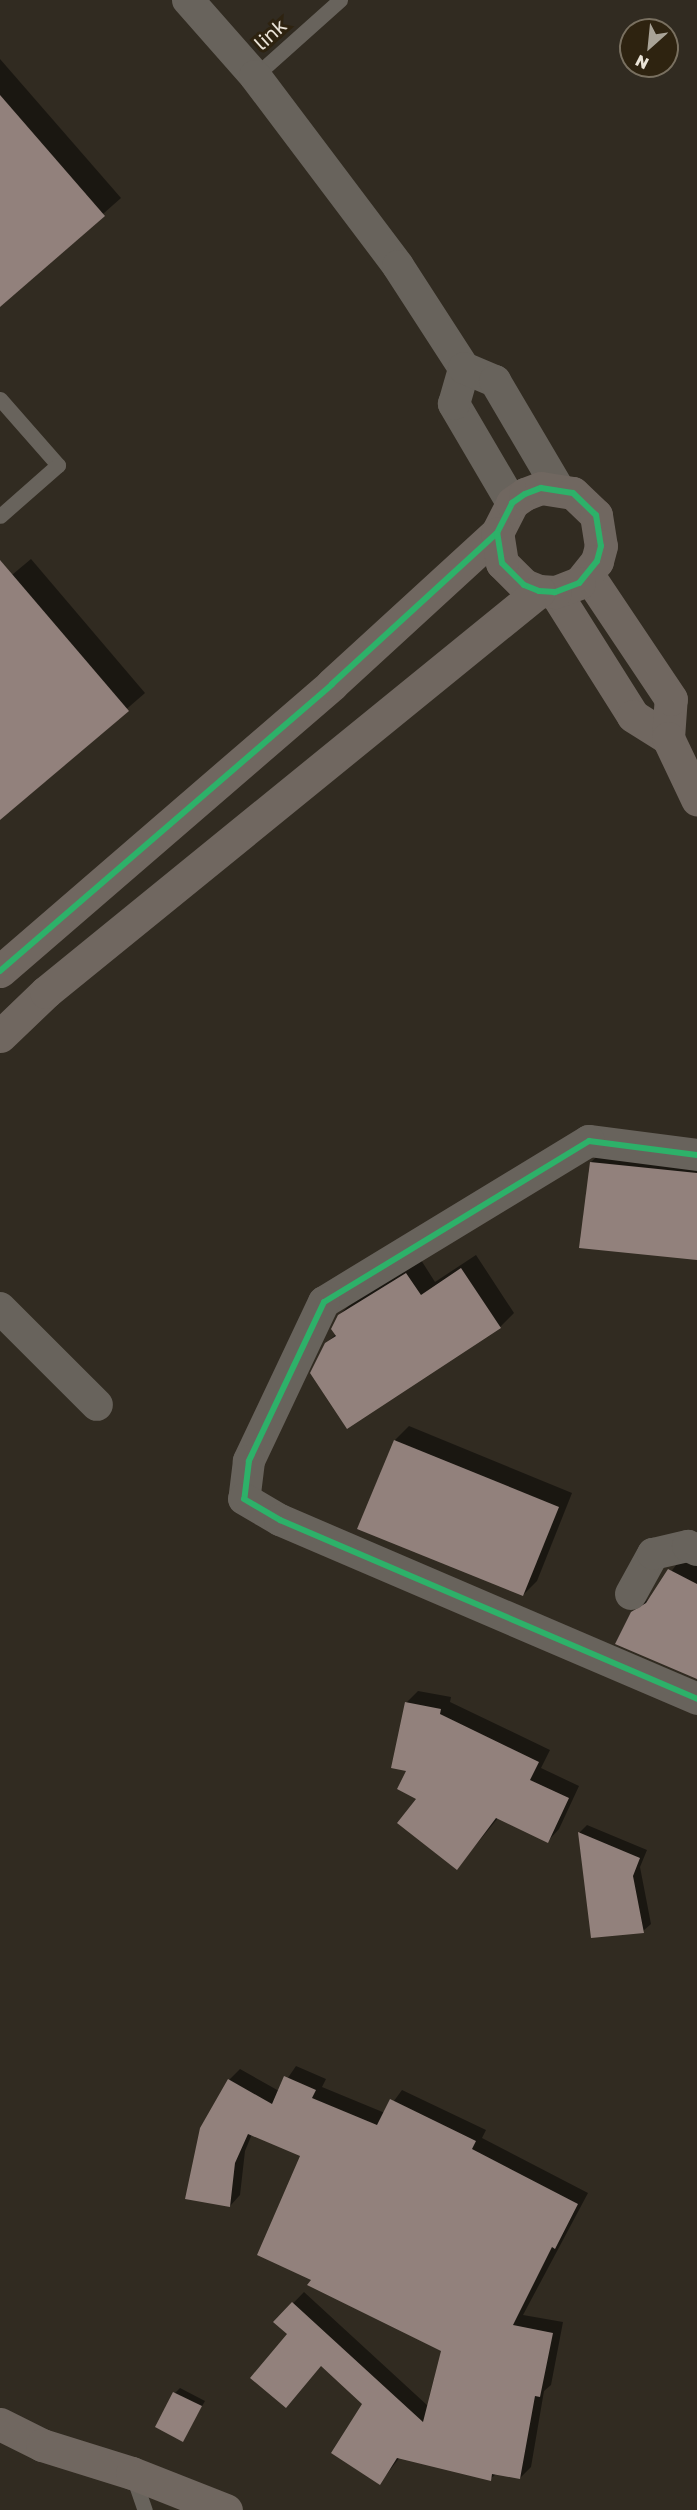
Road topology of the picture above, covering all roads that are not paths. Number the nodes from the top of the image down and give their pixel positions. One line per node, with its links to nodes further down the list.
1 (188, 0): 3 (street)
2 (340, 0): 3 (lane, link)
3 (255, 76): 4 (street)
4 (464, 368): 6 (street); 7 (street)
5 (0, 399): 8 (lane)
6 (558, 489): 7 (street); 10 (street)
7 (512, 503): 9 (street)
8 (0, 516)
9 (497, 533): 11 (street); 14 (street)
10 (588, 575): 11 (street); 12 (street)
11 (547, 592): 12 (street); 15 (street)
12 (668, 738): 13 (street)
13 (697, 799)
14 (0, 971)
15 (0, 1036)
16 (697, 1155): 21 (street)
17 (0, 1308): 18 (street)
18 (97, 1405)
19 (697, 1550): 20 (street)
20 (631, 1594)
21 (697, 1699)
22 (0, 2424): 23 (street)
23 (132, 2473): 24 (lane); 25 (street)
24 (145, 2510)
25 (226, 2510)

